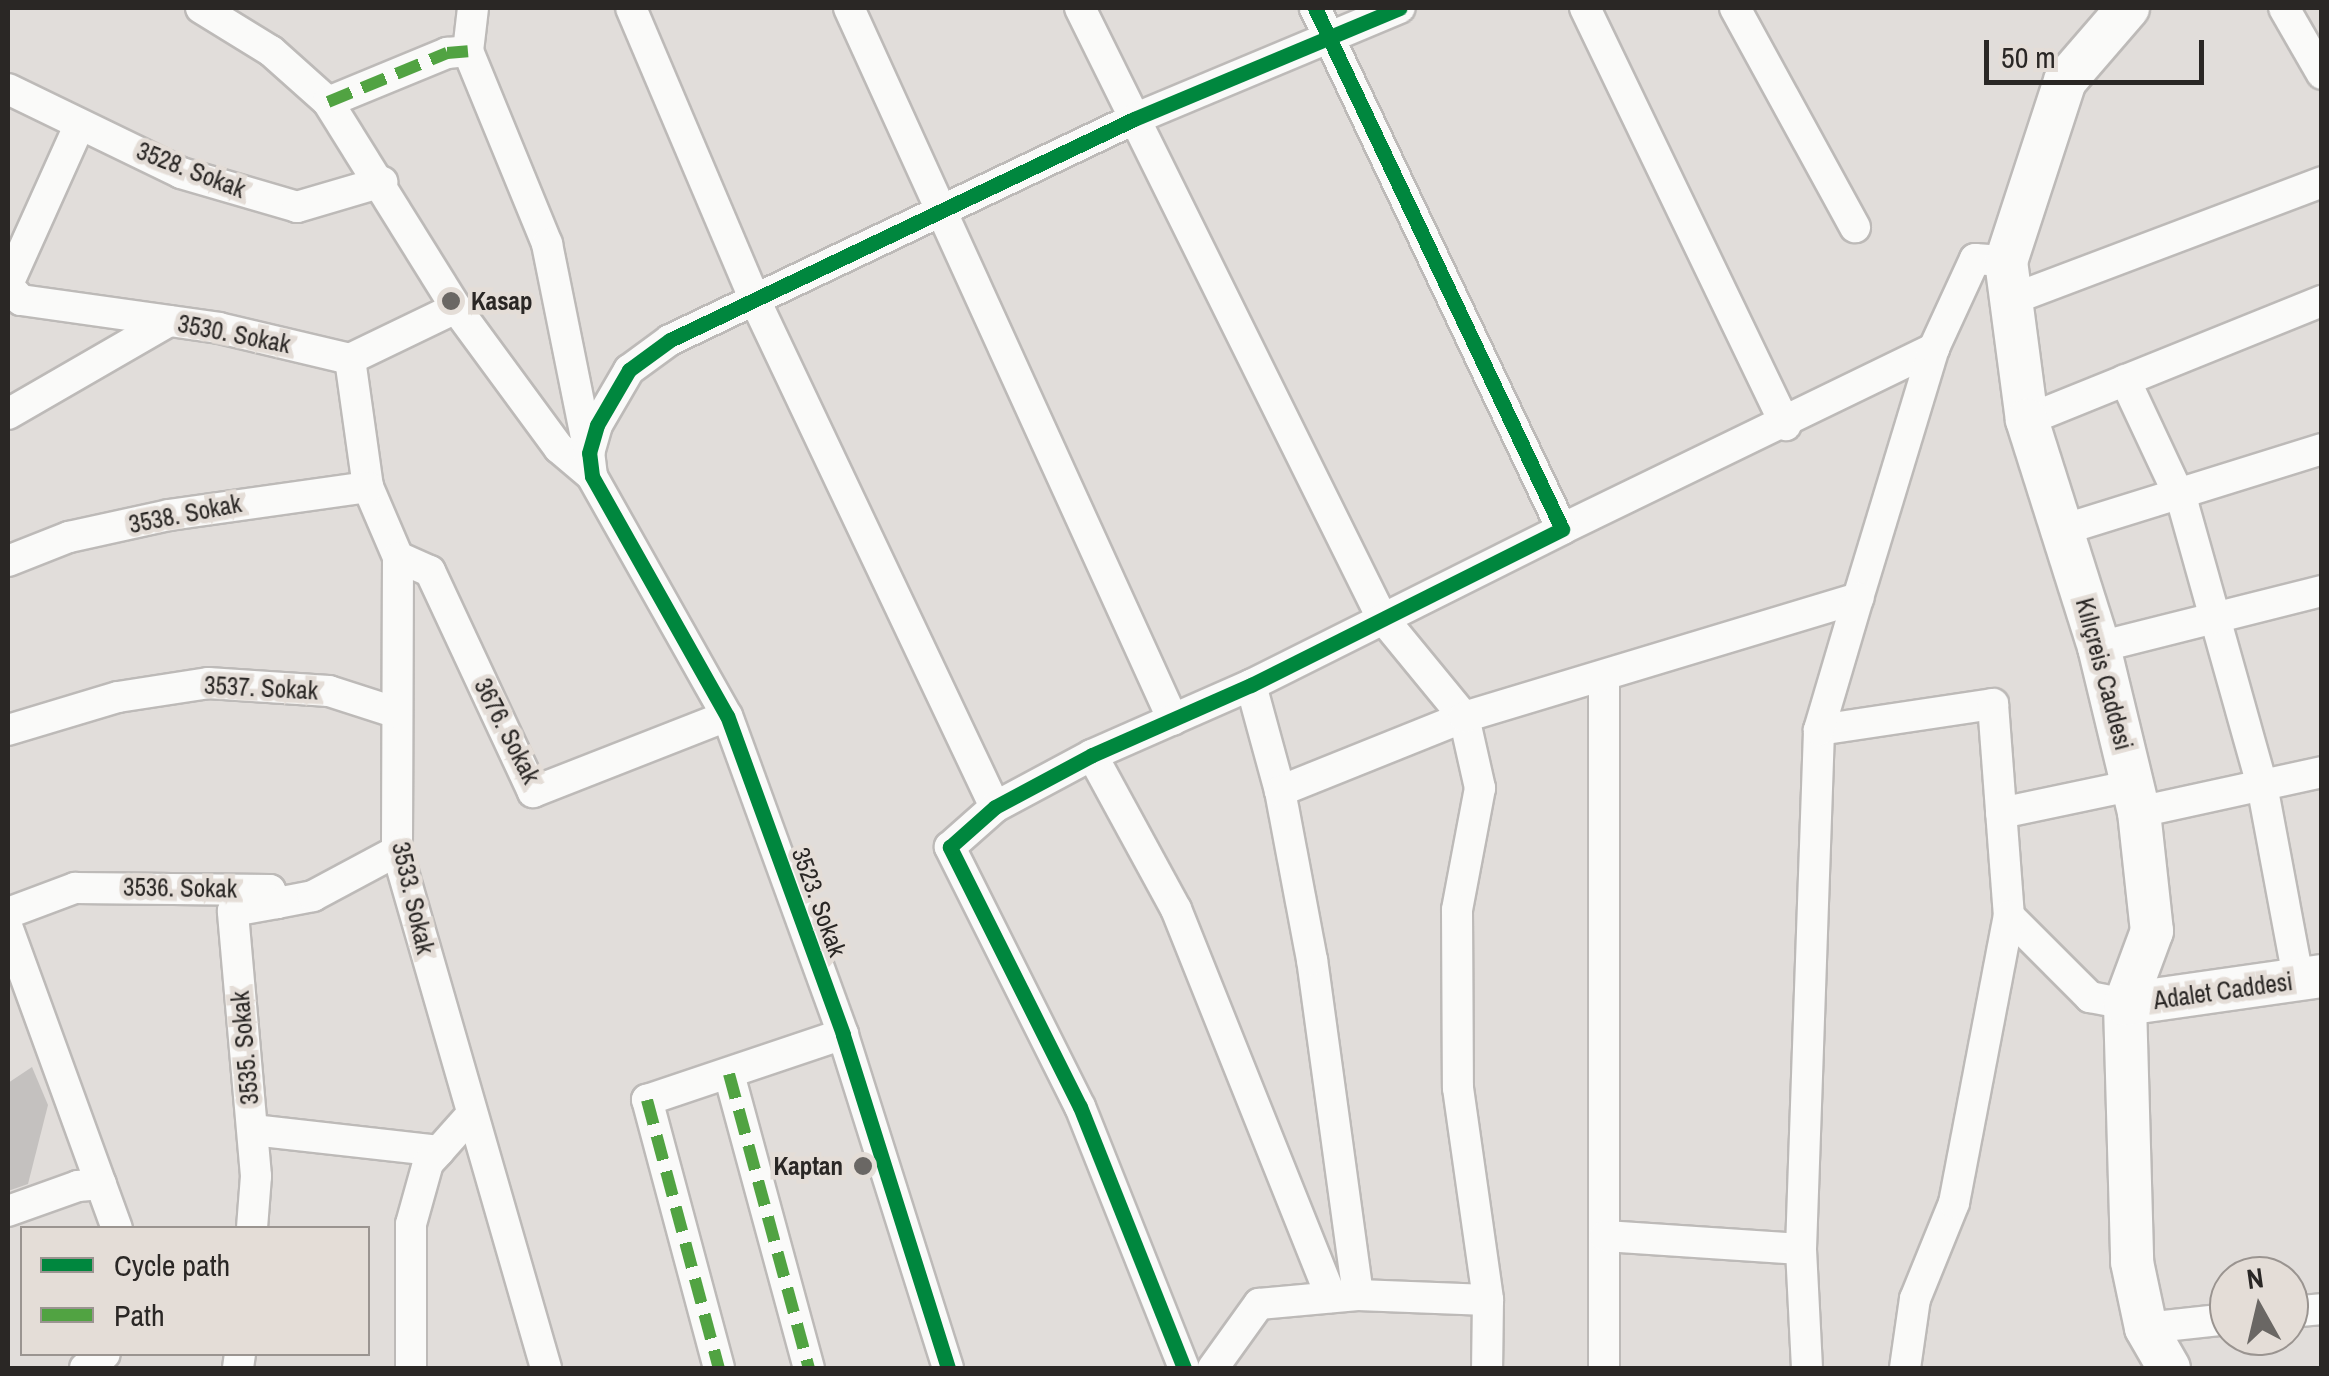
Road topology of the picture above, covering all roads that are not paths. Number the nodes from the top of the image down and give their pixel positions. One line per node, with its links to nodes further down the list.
1 (201, 8): 16 (street)
2 (473, 8): 13 (street)
3 (631, 8): 25 (street)
4 (849, 8): 21 (street)
5 (1080, 8): 17 (street)
6 (1315, 8): 12 (street)
7 (1400, 8): 12 (street)
8 (1585, 8): 34 (street)
9 (1735, 8): 22 (street)
10 (2123, 9): 23 (street, Kılıçreis Caddesi)
11 (2301, 17): 14 (street)
12 (1328, 38): 17 (street); 39 (street)
13 (468, 52): 16 (street); 36 (street)
14 (2322, 74)
15 (8, 89): 18 (street, 3528. Sokak)
16 (328, 102): 19 (street)
17 (1134, 119): 21 (street); 45 (street)
18 (80, 124): 19 (street, 3528. Sokak); 24 (street)
19 (382, 182): 27 (street)
20 (2322, 182): 23 (street)
21 (941, 208): 25 (street); 53 (street)
22 (1855, 227)
23 (2010, 280): 29 (street); 33 (street, Kılıçreis Caddesi)
24 (8, 285): 28 (street, 3530. Sokak)
25 (754, 298): 36 (street); 61 (street)
26 (2322, 301): 31 (street)
27 (456, 308): 30 (street); 36 (street)
28 (169, 321): 30 (street, 3530. Sokak); 32 (street)
29 (1934, 348): 34 (street); 44 (street)
30 (350, 359): 37 (street, 3533. Sokak)
31 (2125, 380): 33 (street); 38 (street)
32 (8, 414)
33 (2026, 420): 40 (street, Kılıçreis Caddesi)
34 (1786, 425): 39 (street)
35 (2322, 448): 38 (street)
36 (591, 464): 51 (street, 3523. Sokak)
37 (368, 488): 41 (street, 3533. Sokak); 42 (street, 3538. Sokak)
38 (2177, 492): 40 (street); 46 (street)
39 (1562, 529): 45 (street)
40 (2062, 530): 47 (street, Kılıçreis Caddesi)
41 (398, 557): 50 (street, 3533. Sokak); 51 (street, 3676. Sokak)
42 (8, 561)
43 (2322, 590): 46 (street)
44 (1858, 598): 48 (street); 55 (street)
45 (1381, 616): 49 (street); 52 (street)
46 (2216, 618): 47 (street); 58 (street)
47 (2099, 647): 60 (street, Kılıçreis Caddesi)
48 (1604, 679): 52 (street); 79 (street)
49 (1251, 685): 53 (street); 59 (street)
50 (398, 713): 54 (street, 3537. Sokak); 63 (street, 3533. Sokak)
51 (727, 716): 70 (street, 3523. Sokak)
52 (1464, 718): 59 (street); 82 (street)
53 (1173, 720): 56 (street)
54 (8, 730)
55 (1819, 730): 62 (street); 80 (street)
56 (1092, 755): 61 (street); 81 (street)
57 (2322, 772): 58 (street)
58 (2262, 785): 60 (street); 68 (street)
59 (1280, 791): 81 (street)
60 (2136, 798): 62 (street); 69 (street, Kılıçreis Caddesi)
61 (995, 807): 90 (street)
62 (2001, 812): 66 (street)
63 (396, 850): 64 (street); 72 (street, 3533. Sokak)
64 (277, 903): 65 (street, 3536. Sokak); 73 (street, 3535. Sokak)
65 (8, 913)
66 (2009, 916): 69 (street); 95 (street)
67 (8, 928): 75 (street)
68 (2316, 978): 69 (street, Adalet Caddesi)
69 (2125, 1004): 84 (street, Kılıçreis Caddesi)
70 (843, 1034): 71 (street); 89 (street, 3523. Sokak)
71 (729, 1074): 87 (street); 88 (street)
72 (470, 1114): 74 (street); 86 (street, 3533. Sokak)
73 (252, 1130): 74 (street); 78 (street, 3535. Sokak)
74 (439, 1151): 85 (street)
75 (101, 1184): 76 (street); 77 (street)
76 (8, 1211)
77 (115, 1226)
78 (252, 1226)
79 (1605, 1236): 80 (street); 93 (street)
80 (1801, 1249): 94 (street)
81 (1344, 1296): 82 (street); 91 (street)
82 (1488, 1300): 92 (street)
83 (2209, 1321): 84 (street)
84 (2146, 1328): 96 (street, Kılıçreis Caddesi)
85 (411, 1368)
86 (546, 1368)
87 (719, 1368)
88 (808, 1368)
89 (948, 1368)
90 (1184, 1368)
91 (1213, 1368)
92 (1487, 1368)
93 (1604, 1368)
94 (1806, 1368)
95 (1906, 1368)
96 (2169, 1368)

